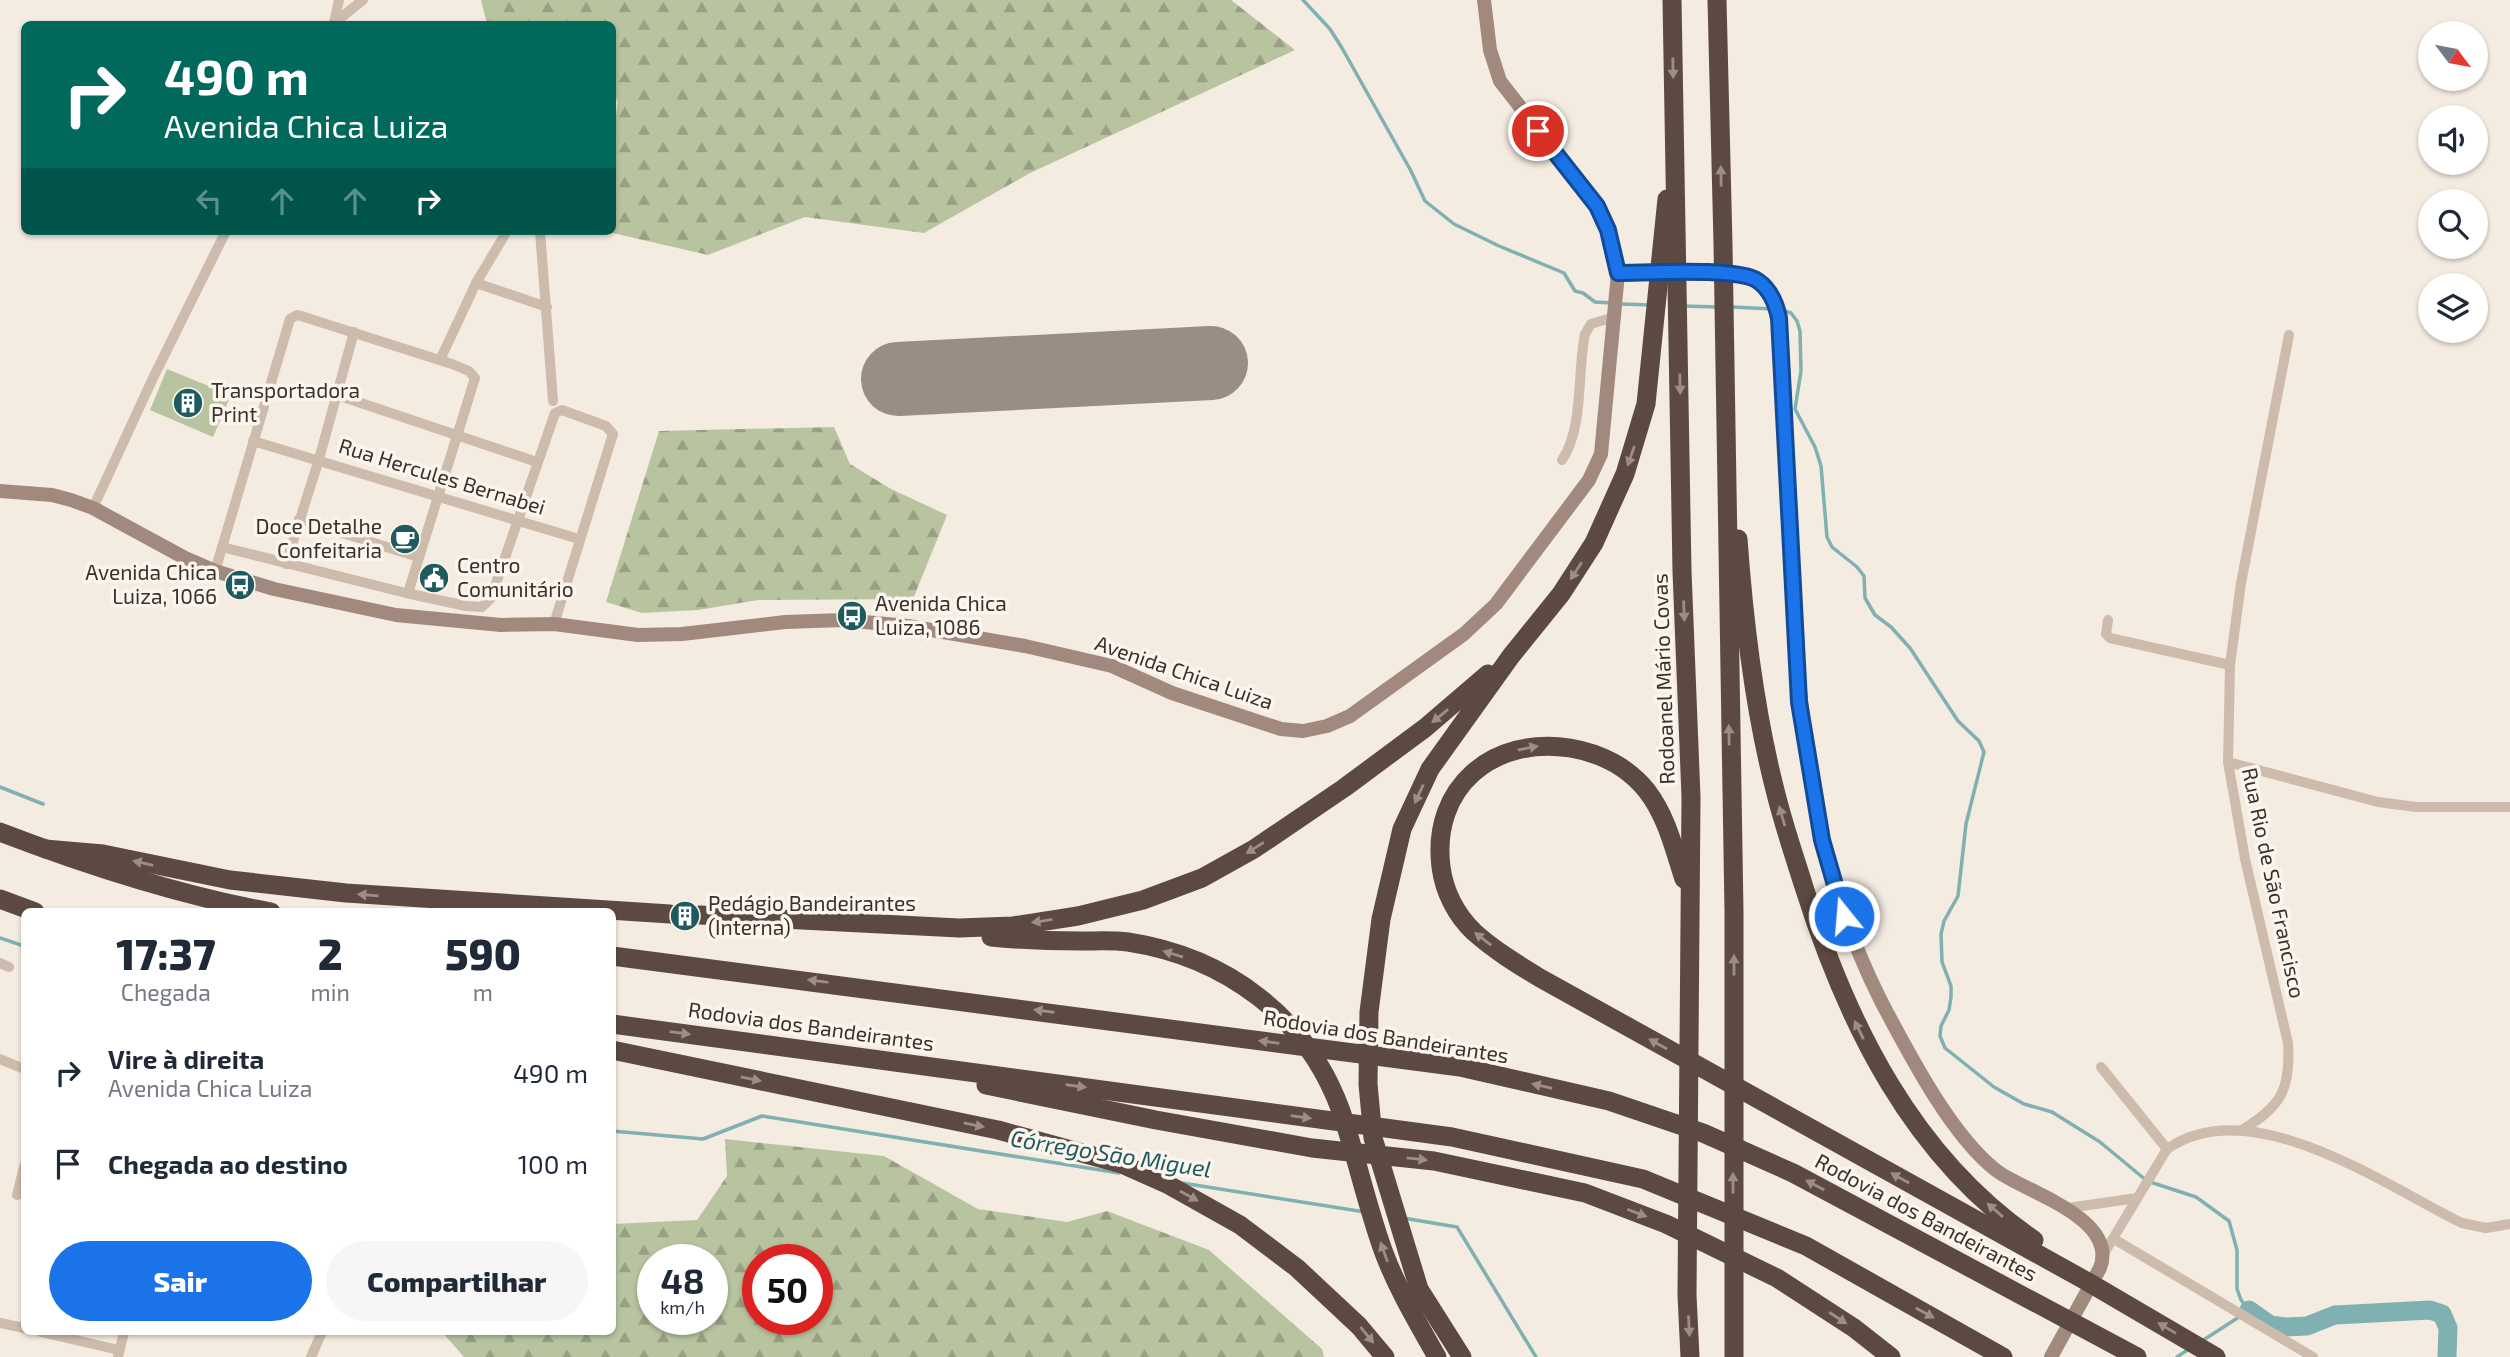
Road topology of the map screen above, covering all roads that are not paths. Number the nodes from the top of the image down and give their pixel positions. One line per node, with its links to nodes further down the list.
1 (339, 0): 6 (street)
2 (363, 0): 7 (street)
3 (1484, 0): 12 (main road, Avenida Chica Luiza)
4 (1672, 0): 11 (highway, one-way to 11)
5 (1717, 0): 18 (highway, one-way to 5)
6 (334, 21)
7 (337, 21)
8 (224, 235): 29 (street)
9 (505, 235): 13 (street)
10 (540, 235): 14 (street)
11 (1669, 242): 40 (highway, one-way to 40); 46 (highway, Rodoanel Mário Covas, one-way to 46)
12 (1618, 273): 15 (main road, Avenida Chica Luiza); 67 (main road)
13 (476, 283): 14 (street); 19 (street)
14 (547, 307): 21 (street)
15 (1614, 317): 25 (street); 39 (main road, Avenida Chica Luiza)
16 (354, 332): 19 (street); 20 (street); 23 (street)
17 (2288, 335): 41 (street, Rua Rio de São Francisco)
18 (1723, 343): 71 (highway, one-way to 18); 77 (highway, one-way to 18)
19 (440, 360): 22 (street)
20 (337, 395): 22 (street); 24 (street)
21 (553, 401)
22 (456, 435): 26 (street); 28 (street)
23 (253, 441): 24 (street, Rua Hercules Bernabei); 33 (street)
24 (319, 459): 28 (street, Rua Hercules Bernabei); 30 (street)
25 (1562, 460)
26 (537, 462): 31 (street); 32 (street)
27 (0, 491): 29 (main road, Avenida Chica Luiza)
28 (439, 498): 31 (street, Rua Hercules Bernabei); 34 (street)
29 (93, 508): 36 (main road, Avenida Chica Luiza)
30 (299, 519): 34 (street); 35 (street)
31 (516, 521): 32 (street, Rua Hercules Bernabei); 37 (street)
32 (579, 539): 39 (street)
33 (222, 547): 35 (street); 36 (street)
34 (418, 557): 37 (street)
35 (286, 564): 37 (street)
36 (215, 571): 39 (main road, Avenida Chica Luiza)
37 (408, 593)
38 (2108, 620): 41 (street)
39 (554, 624)
40 (1511, 656): 54 (highway, one-way to 54); 82 (highway, one-way to 82)
41 (2230, 665): 42 (street, Rua Rio de São Francisco)
42 (2228, 762): 43 (street); 62 (street, Rua Rio de São Francisco)
43 (2510, 807)
44 (0, 832): 45 (highway)
45 (45, 849): 49 (highway); 50 (highway, one-way to 45)
46 (1690, 899): 71 (highway, one-way to 46); 83 (highway, Rodoanel Mário Covas, one-way to 83)
47 (0, 900): 48 (highway)
48 (23, 908)
49 (250, 908)
50 (577, 908)
51 (616, 910): 52 (highway, one-way to 51)
52 (670, 914)
53 (700, 915): 54 (highway)
54 (959, 928): 81 (highway, one-way to 54)
55 (616, 957): 87 (highway, Rodovia dos Bandeirantes, one-way to 55)
56 (616, 1025): 58 (highway, Rodovia dos Bandeirantes, one-way to 58)
57 (616, 1051): 80 (highway, one-way to 80)
58 (848, 1055): 84 (highway, one-way to 84); 85 (highway, Rodovia dos Bandeirantes, one-way to 85)
59 (0, 1059): 61 (street)
60 (2101, 1067): 63 (street)
61 (21, 1068)
62 (2242, 1130): 63 (street); 68 (street)
63 (2168, 1149): 66 (street)
64 (21, 1178): 65 (street)
65 (16, 1195)
66 (2137, 1198): 67 (street); 69 (street)
67 (2068, 1208): 70 (main road)
68 (2510, 1224)
69 (2114, 1239): 70 (street); 89 (street)
70 (2103, 1255): 86 (main road)
71 (2068, 1268): 88 (highway, one-way to 71)
72 (0, 1323): 73 (street)
73 (21, 1327)
74 (52, 1335): 78 (street)
75 (123, 1335): 78 (street)
76 (321, 1335): 79 (street)
77 (1735, 1345)
78 (119, 1353)
79 (311, 1357)
80 (1385, 1357)
81 (1437, 1357)
82 (1462, 1357)
83 (1690, 1357)
84 (1891, 1357)
85 (2003, 1357)
86 (2052, 1357)
87 (2137, 1357)
88 (2216, 1357)
89 (2313, 1357)

